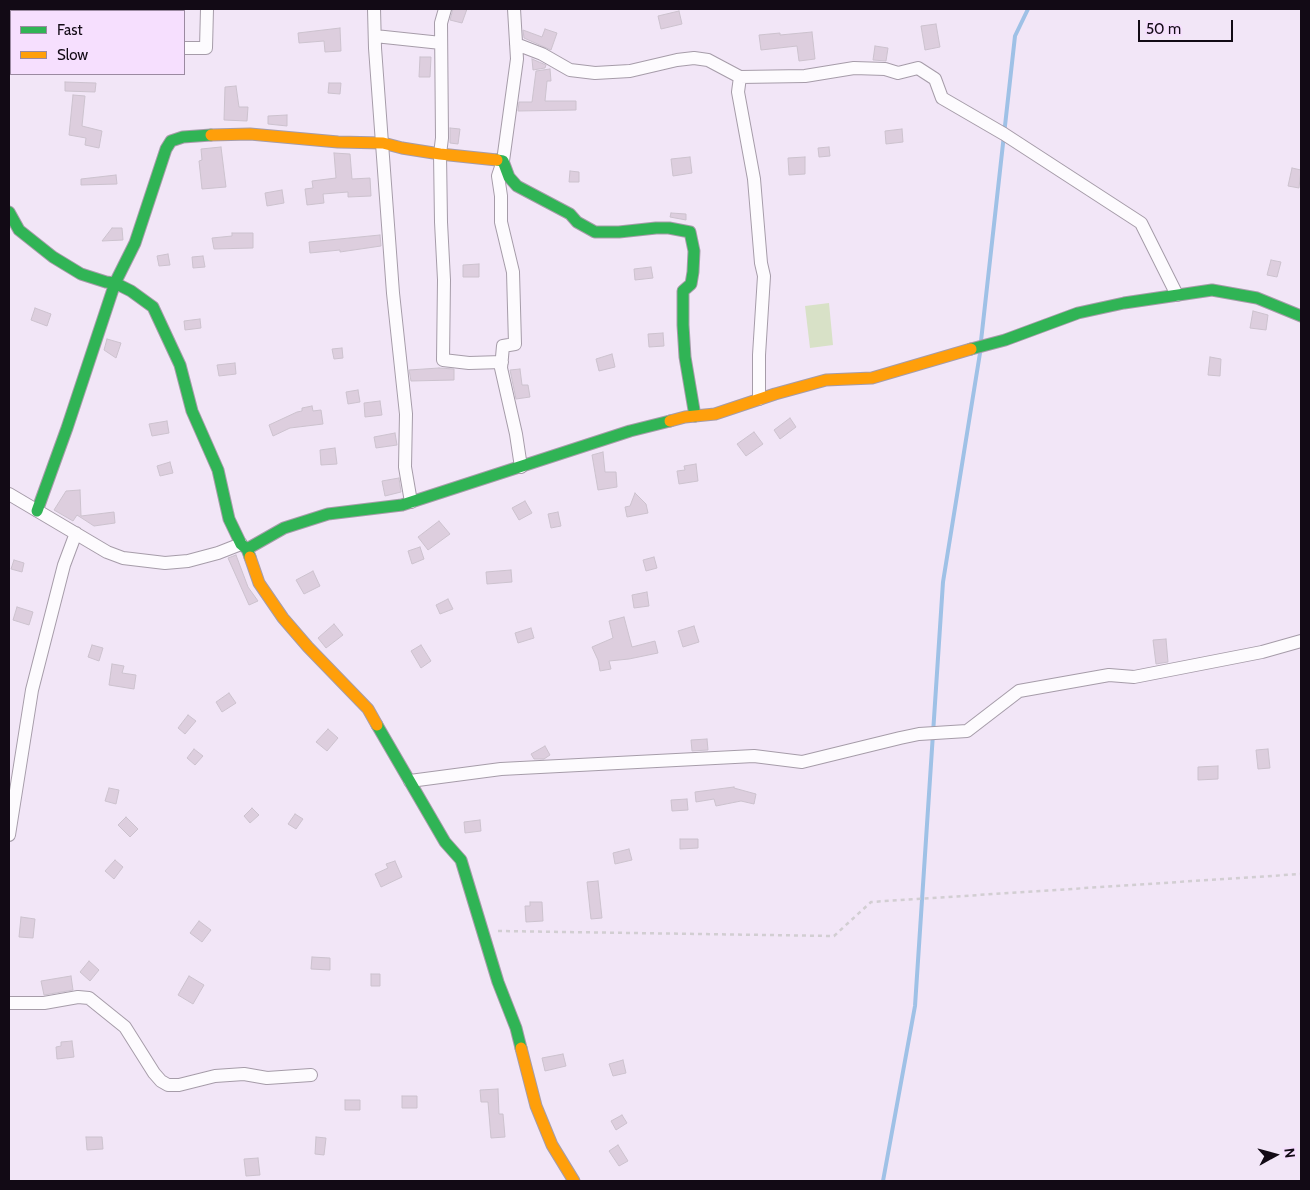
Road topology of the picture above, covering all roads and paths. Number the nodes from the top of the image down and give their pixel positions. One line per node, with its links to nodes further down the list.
1 (207, 9): 8 (street)
2 (374, 9): 5 (street)
3 (445, 9): 6 (street)
4 (514, 9): 7 (street)
5 (375, 36): 6 (street); 10 (street)
6 (441, 42): 11 (street)
7 (516, 44): 9 (street); 12 (street)
8 (185, 48)
9 (740, 77): 15 (street); 18 (street)
10 (383, 143): 11 (street); 14 (street); 22 (street)
11 (440, 154): 12 (street); 17 (street)
12 (503, 161): 17 (street); 19 (street)
13 (9, 212): 14 (street)
14 (115, 283): 23 (street); 25 (street)
15 (1177, 295): 16 (street); 18 (street)
16 (1301, 316)
17 (502, 362): 20 (street)
18 (759, 399): 19 (street)
19 (695, 416): 20 (street)
20 (521, 467): 22 (street)
21 (9, 494): 23 (street)
22 (411, 502): 25 (street)
23 (37, 511): 24 (street)
24 (76, 533): 25 (street); 28 (street)
25 (244, 546): 27 (street)
26 (1301, 641): 27 (street)
27 (410, 780): 30 (street)
28 (9, 835)
29 (1301, 874): 30 (path)
30 (482, 930): 33 (street)
31 (9, 1004): 32 (street)
32 (311, 1075)
33 (574, 1181)

